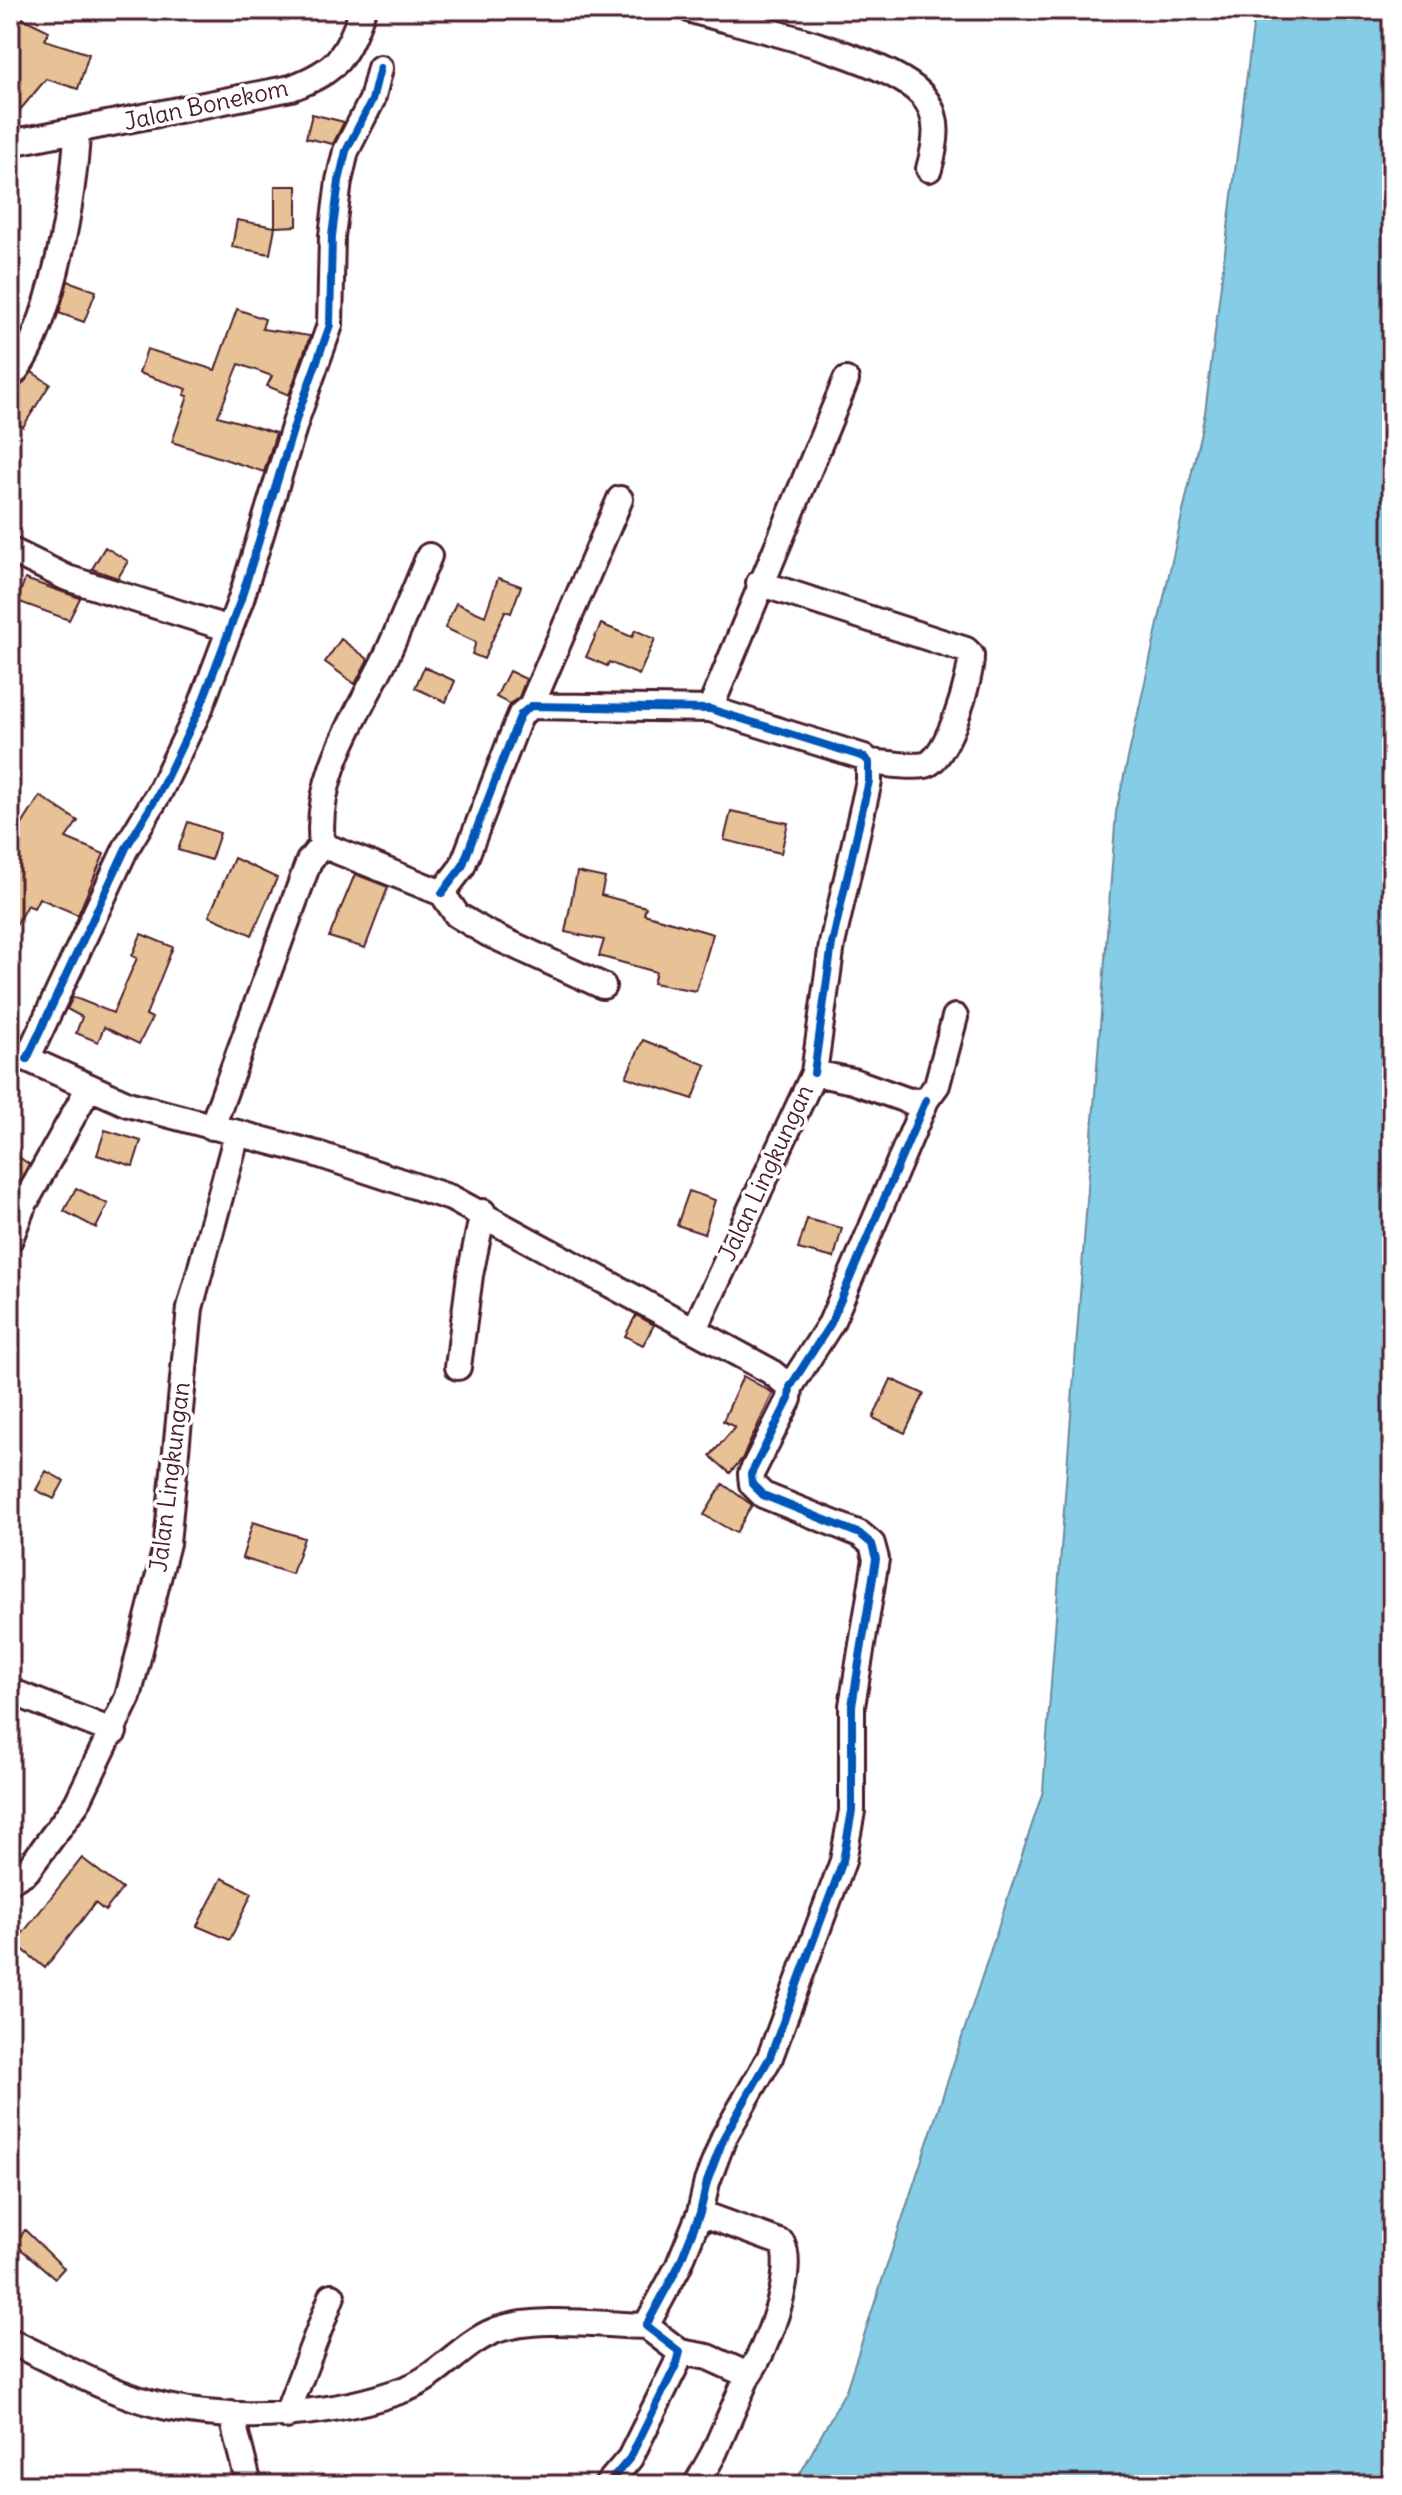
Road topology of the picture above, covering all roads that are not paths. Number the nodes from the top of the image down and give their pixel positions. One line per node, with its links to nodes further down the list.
1 (363, 10): 4 (street, Jalan Bonekom)
2 (691, 10): 6 (street)
3 (380, 68): 13 (street)
4 (77, 132): 5 (street, Jalan Bonekom); 7 (street)
5 (10, 143)
6 (929, 169)
7 (10, 377)
8 (846, 380): 12 (street)
9 (620, 499): 14 (street)
10 (10, 550): 13 (street)
11 (429, 556): 17 (street)
12 (759, 583): 15 (street); 16 (street)
13 (230, 629): 21 (street)
14 (531, 706): 15 (street); 18 (street)
15 (710, 709): 16 (street)
16 (869, 762): 22 (street)
17 (322, 845): 18 (street); 25 (street)
18 (442, 893): 19 (street)
19 (603, 986)
20 (955, 1017): 24 (street)
21 (18, 1055): 23 (street)
22 (814, 1073): 24 (street, Jalan Lingkungan); 29 (street, Jalan Lingkungan)
23 (88, 1089): 25 (street); 28 (street)
24 (926, 1100): 31 (street)
25 (212, 1127): 26 (street)
26 (237, 1134): 27 (street); 33 (street, Jalan Lingkungan)
27 (483, 1212): 29 (street); 30 (street)
28 (10, 1239)
29 (695, 1329): 31 (street)
30 (458, 1367)
31 (790, 1387): 35 (street)
32 (10, 1691): 33 (street)
33 (114, 1732): 34 (street, Jalan Lingkungan)
34 (10, 1881)
35 (700, 2213): 37 (street); 40 (street)
36 (332, 2296): 42 (street)
37 (646, 2326): 39 (street); 42 (street)
38 (10, 2341): 41 (street)
39 (680, 2352): 40 (street); 44 (street)
40 (748, 2375): 45 (street)
41 (231, 2414): 42 (street); 43 (street)
42 (286, 2416)
43 (249, 2485)
44 (607, 2485)
45 (696, 2485)

